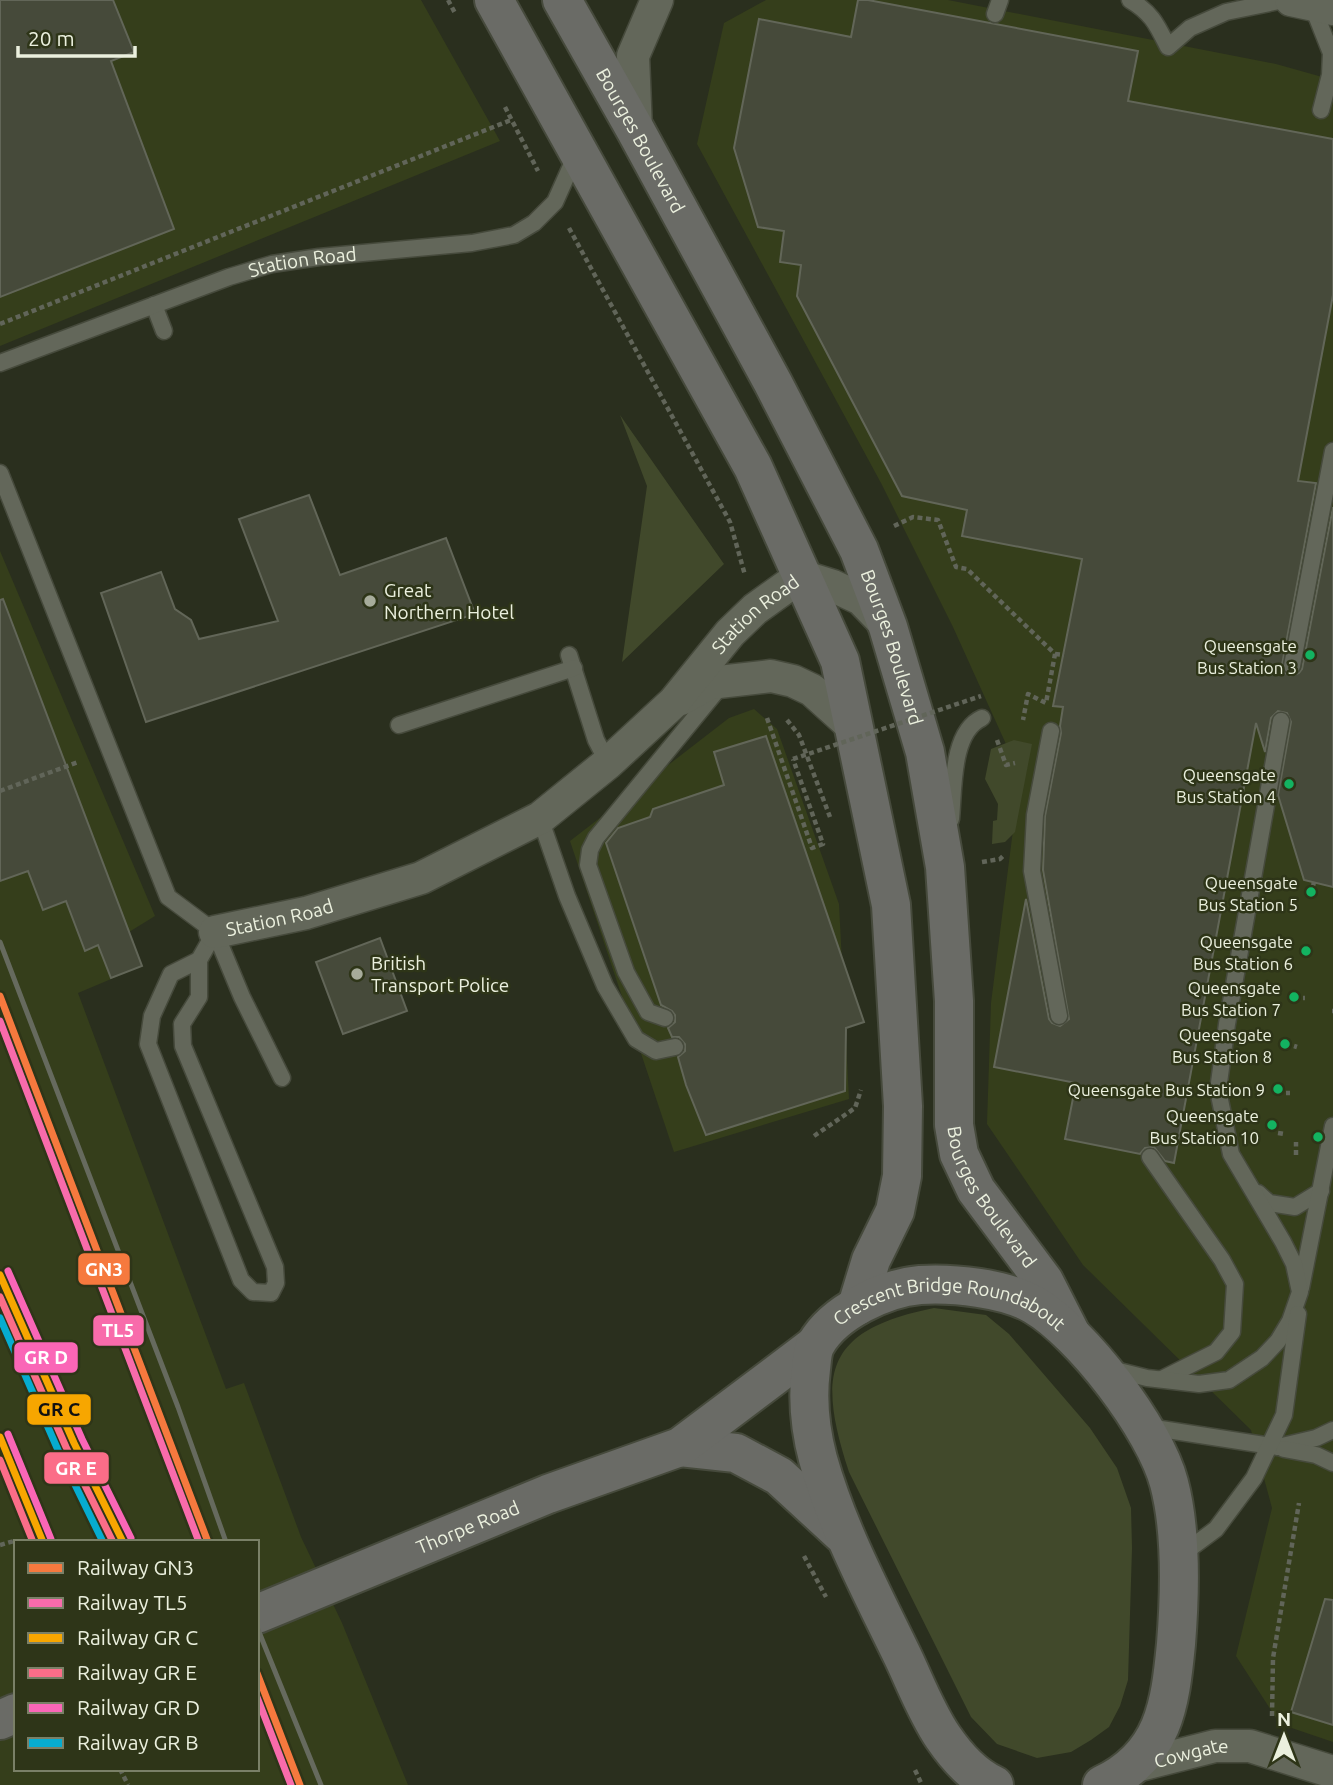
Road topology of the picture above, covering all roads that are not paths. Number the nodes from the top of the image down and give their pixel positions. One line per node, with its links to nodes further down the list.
1 (494, 0): 8 (main road)
2 (562, 0): 7 (main road, Bourges Boulevard)
3 (657, 0): 7 (street)
4 (1130, 0): 5 (lane)
5 (1314, 5): 6 (lane)
6 (1333, 98)
7 (636, 131): 15 (main road, Bourges Boulevard)
8 (577, 152): 9 (lane, Station Road); 14 (main road)
9 (154, 305): 10 (lane); 11 (lane, Station Road)
10 (164, 331)
11 (0, 363)
12 (1333, 451): 16 (lane)
13 (0, 473): 27 (lane, Station Road)
14 (800, 576): 15 (street, Station Road); 18 (street, Station Road); 22 (main road)
15 (888, 627): 26 (main road, Bourges Boulevard)
16 (1292, 666)
17 (725, 681): 18 (street, Station Road); 22 (street, Station Road); 30 (lane)
18 (674, 702): 24 (street, Station Road)
19 (982, 718): 26 (lane)
20 (1281, 721): 35 (lane)
21 (400, 725): 24 (lane)
22 (853, 727): 38 (main road)
23 (1051, 731): 29 (lane)
24 (608, 763): 25 (street, Station Road)
25 (540, 818): 27 (street, Station Road); 31 (lane)
26 (945, 867): 39 (main road, Bourges Boulevard)
27 (215, 932): 28 (lane); 32 (lane)
28 (198, 960): 28 (lane)
29 (1059, 1016)
30 (665, 1018)
31 (675, 1047)
32 (282, 1077)
33 (1333, 1126): 36 (lane)
34 (1150, 1157): 42 (lane)
35 (1250, 1187): 36 (lane); 37 (lane)
36 (1321, 1191): 37 (lane)
37 (1300, 1292): 42 (lane); 45 (lane)
38 (857, 1306): 39 (main road, Crescent Bridge Roundabout); 40 (main road, Crescent Bridge Roundabout)
39 (1072, 1334): 41 (main road, Crescent Bridge Roundabout)
40 (814, 1346): 46 (main road, Thorpe Road); 48 (main road, Crescent Bridge Roundabout)
41 (1098, 1367): 42 (lane); 43 (main road, Crescent Bridge Roundabout)
42 (1162, 1379)
43 (1145, 1426): 45 (lane); 49 (main road, Crescent Bridge Roundabout)
44 (1333, 1430): 45 (lane)
45 (1274, 1446): 47 (lane); 49 (lane)
46 (680, 1447): 48 (main road, Thorpe Road); 50 (main road, Thorpe Road)
47 (1333, 1462)
48 (846, 1537): 51 (main road, Crescent Bridge Roundabout)
49 (1179, 1556): 53 (main road, Crescent Bridge Roundabout)
50 (259, 1613)
51 (957, 1770): 54 (main road, Crescent Bridge Roundabout)
52 (1333, 1772): 53 (street, Cowgate)
53 (1117, 1776)
54 (994, 1785)

